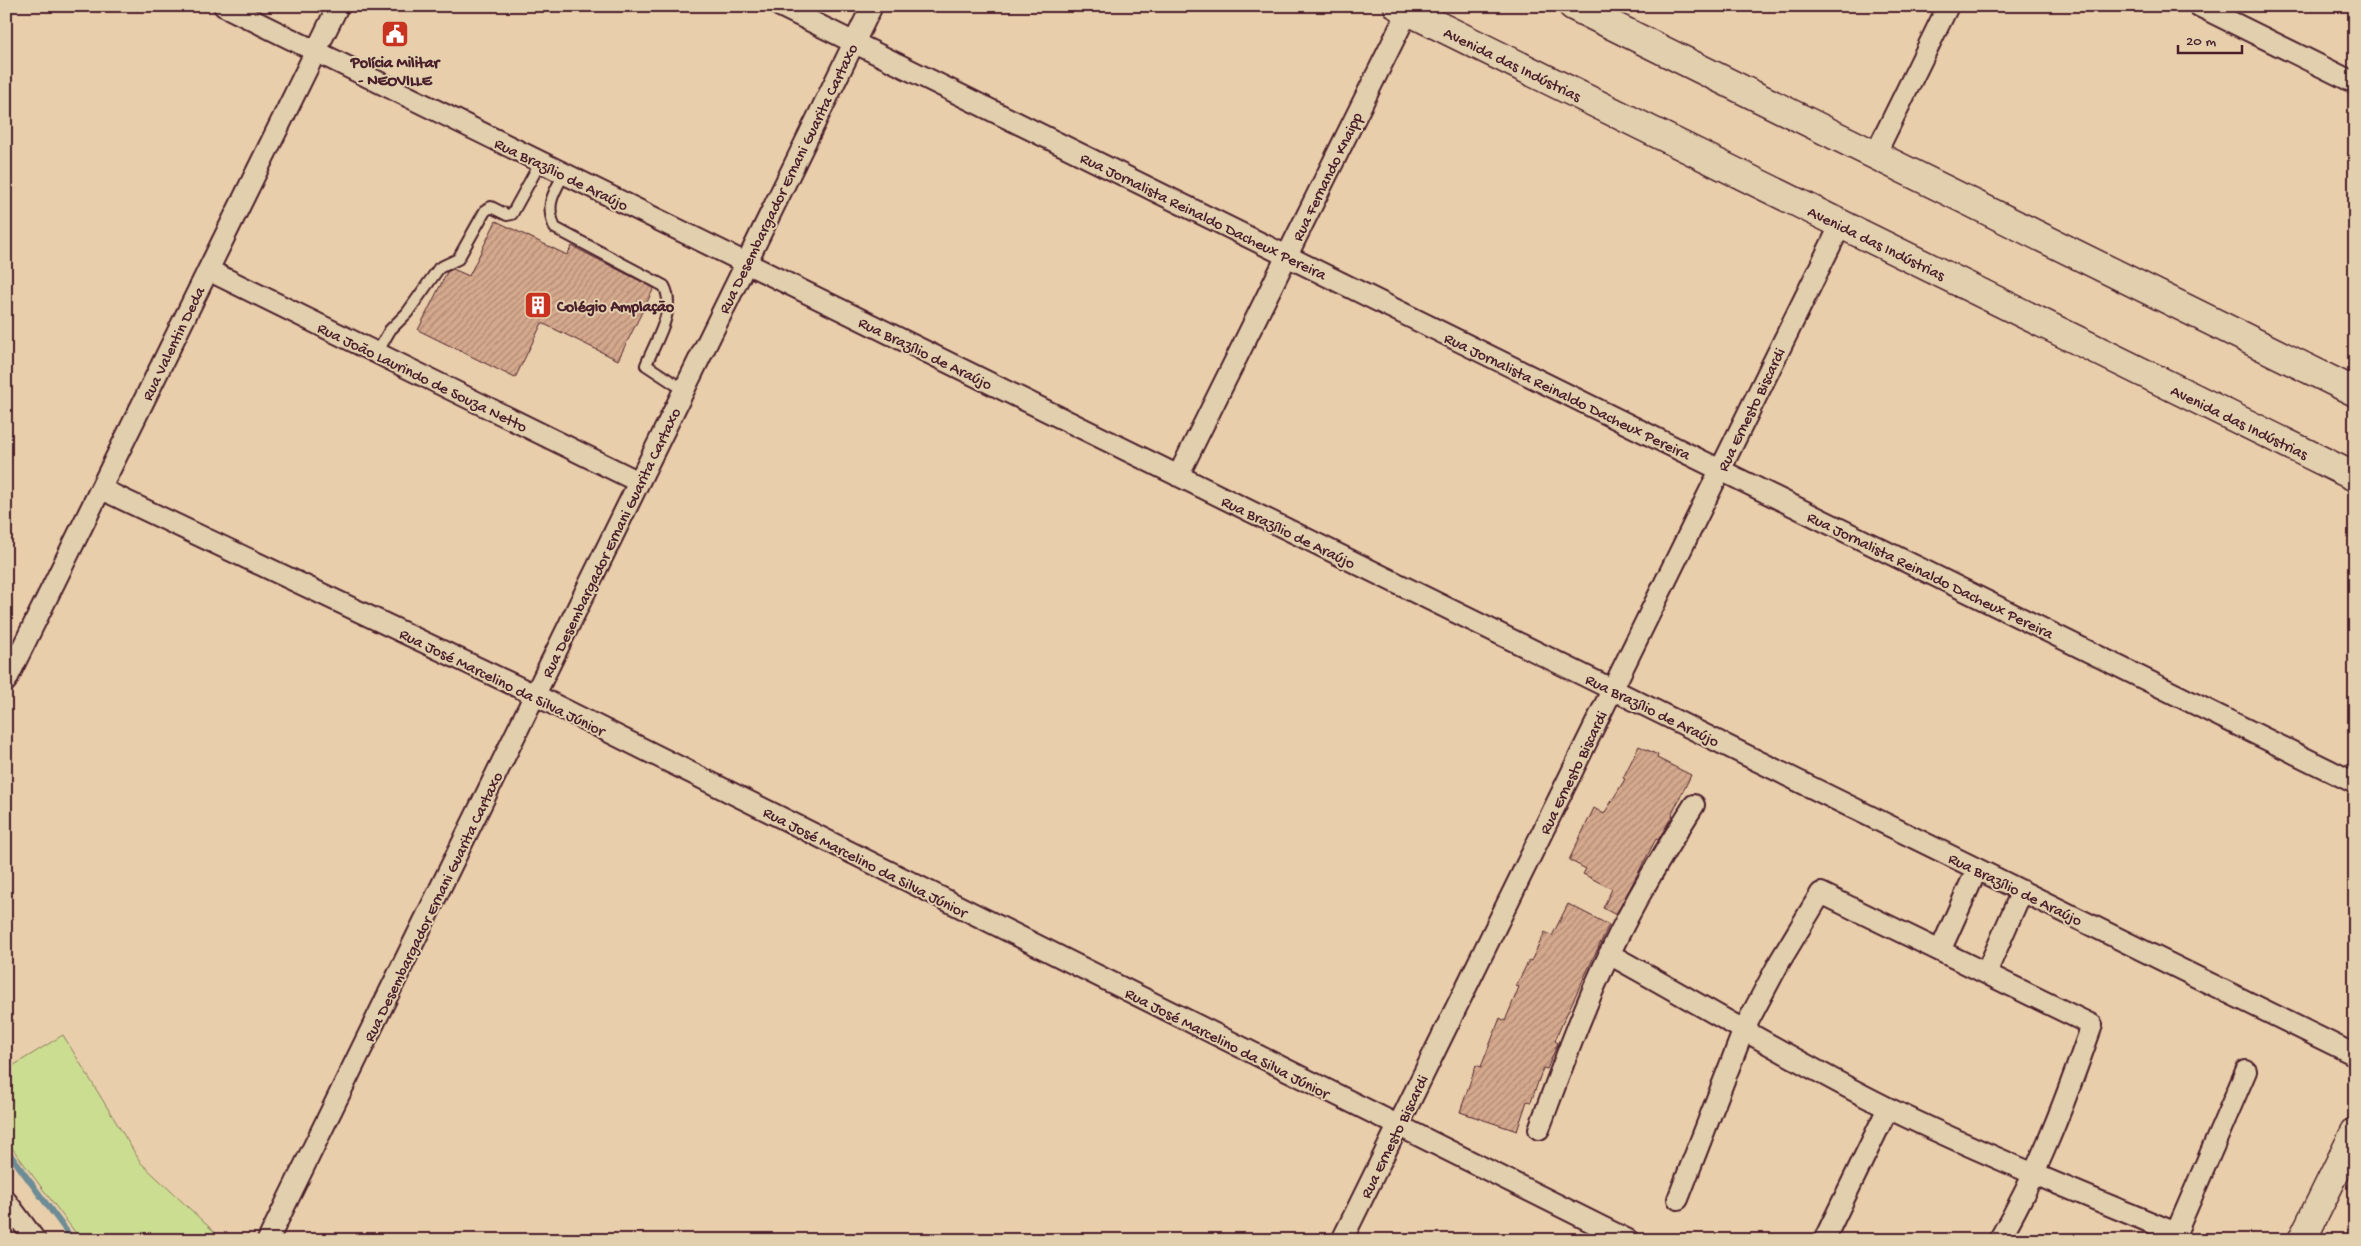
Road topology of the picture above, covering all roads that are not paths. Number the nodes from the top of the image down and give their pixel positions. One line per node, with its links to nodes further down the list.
1 (224, 6): 10 (street, Rua Brazílio de Araújo)
2 (338, 6): 10 (street, Rua Valentin Deda)
3 (780, 6): 9 (street, Rua Jornalista Reinaldo Dacheux Pereira)
4 (872, 6): 9 (street, Rua Desembargador Ernani Guarita Cartaxo)
5 (1573, 6): 12 (main road)
6 (1948, 6): 12 (street)
7 (2199, 6): 11 (street)
8 (1403, 9): 15 (main road, Avenida das Indústrias); 16 (street, Rua Fernando Knaipp)
9 (854, 42): 16 (street, Rua Jornalista Reinaldo Dacheux Pereira); 17 (street, Rua Desembargador Ernani Guarita Cartaxo)
10 (316, 52): 13 (street, Rua Brazílio de Araújo); 18 (street, Rua Valentin Deda)
11 (2355, 83)
12 (1875, 155): 21 (main road)
13 (540, 163): 14 (street, Rua Brazílio de Araújo); 19 (lane)
14 (564, 174): 17 (street, Rua Brazílio de Araújo); 20 (lane)
15 (1841, 224): 22 (street, Rua Ernesto Biscardi); 24 (main road, Avenida das Indústrias)
16 (1287, 256): 22 (street, Rua Jornalista Reinaldo Dacheux Pereira); 23 (street, Rua Fernando Knaipp)
17 (746, 263): 20 (street, Rua Desembargador Ernani Guarita Cartaxo); 23 (street, Rua Brazílio de Araújo)
18 (208, 270): 19 (street, Rua João Laurindo de Souza Netto); 26 (street, Rua Valentin Deda)
19 (377, 353): 25 (street, Rua João Laurindo de Souza Netto)
20 (684, 390): 25 (street, Rua Desembargador Ernani Guarita Cartaxo)
21 (2355, 392)
22 (1720, 470): 28 (street, Rua Ernesto Biscardi); 30 (street, Rua Jornalista Reinaldo Dacheux Pereira)
23 (1178, 476): 28 (street, Rua Brazílio de Araújo)
24 (2355, 477)
25 (639, 482): 29 (street, Rua Desembargador Ernani Guarita Cartaxo)
26 (101, 489): 27 (street, Rua Valentin Deda); 29 (street, Rua José Marcelino da Silva Júnior)
27 (6, 681)
28 (1612, 690): 32 (street, Rua Brazílio de Araújo); 41 (street, Rua Ernesto Biscardi)
29 (535, 696): 41 (street, Rua José Marcelino da Silva Júnior); 49 (street, Rua Desembargador Ernani Guarita Cartaxo)
30 (2355, 783)
31 (1694, 805): 35 (street)
32 (1977, 869): 33 (street, Rua Brazílio de Araújo); 34 (street)
33 (2022, 891): 36 (street); 38 (street, Rua Brazílio de Araújo)
34 (1940, 951): 36 (street); 37 (street)
35 (1609, 954): 37 (street); 42 (street)
36 (1986, 973): 44 (street)
37 (1744, 1029): 40 (street); 45 (street)
38 (2355, 1055)
39 (2246, 1071): 47 (street)
40 (1888, 1108): 44 (street); 52 (street)
41 (1398, 1126): 50 (street, Rua Ernesto Biscardi); 51 (street, Rua José Marcelino da Silva Júnior)
42 (1539, 1128)
43 (2355, 1132): 54 (main road)
44 (2035, 1174): 47 (street); 53 (street)
45 (1678, 1199)
46 (6, 1202): 48 (street)
47 (2174, 1236)
48 (35, 1240)
49 (268, 1240)
50 (1342, 1240)
51 (1628, 1240)
52 (1824, 1240)
53 (1999, 1240)
54 (2302, 1240)

